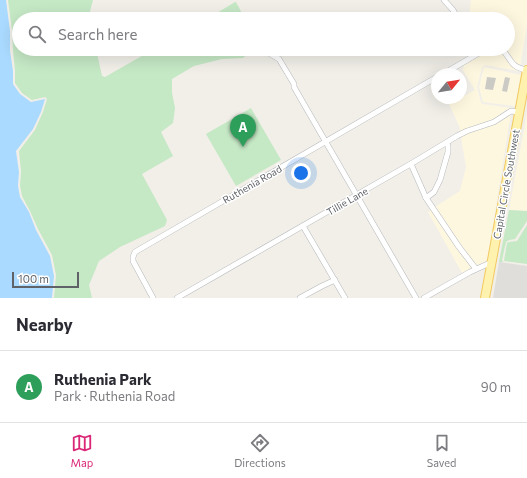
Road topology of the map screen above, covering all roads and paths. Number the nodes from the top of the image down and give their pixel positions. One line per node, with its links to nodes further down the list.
1 (444, 0): 2 (street)
2 (454, 12)
3 (274, 56): 10 (street)
4 (474, 56): 6 (street)
5 (507, 56): 7 (street)
6 (453, 68)
7 (527, 73): 9 (main road, Capital Circle Southwest)
8 (431, 81): 10 (street, Ruthenia Road)
9 (519, 112): 11 (street, Tillie Lane); 16 (main road, Capital Circle Southwest)
10 (326, 142): 13 (street); 19 (street, Ruthenia Road)
11 (446, 142): 12 (street, Tillie Lane); 14 (street)
12 (411, 164): 13 (street, Tillie Lane); 14 (street)
13 (356, 195): 15 (street, Tillie Lane); 23 (street)
14 (426, 198): 17 (street)
15 (303, 226): 18 (street); 20 (street, Tillie Lane)
16 (492, 262): 17 (street); 25 (main road, Capital Circle Southwest)
17 (476, 269): 24 (street)
18 (334, 280): 21 (street); 22 (street)
19 (153, 298)
20 (177, 298)
21 (300, 298)
22 (344, 298)
23 (416, 298)
24 (424, 298)
25 (485, 298)

